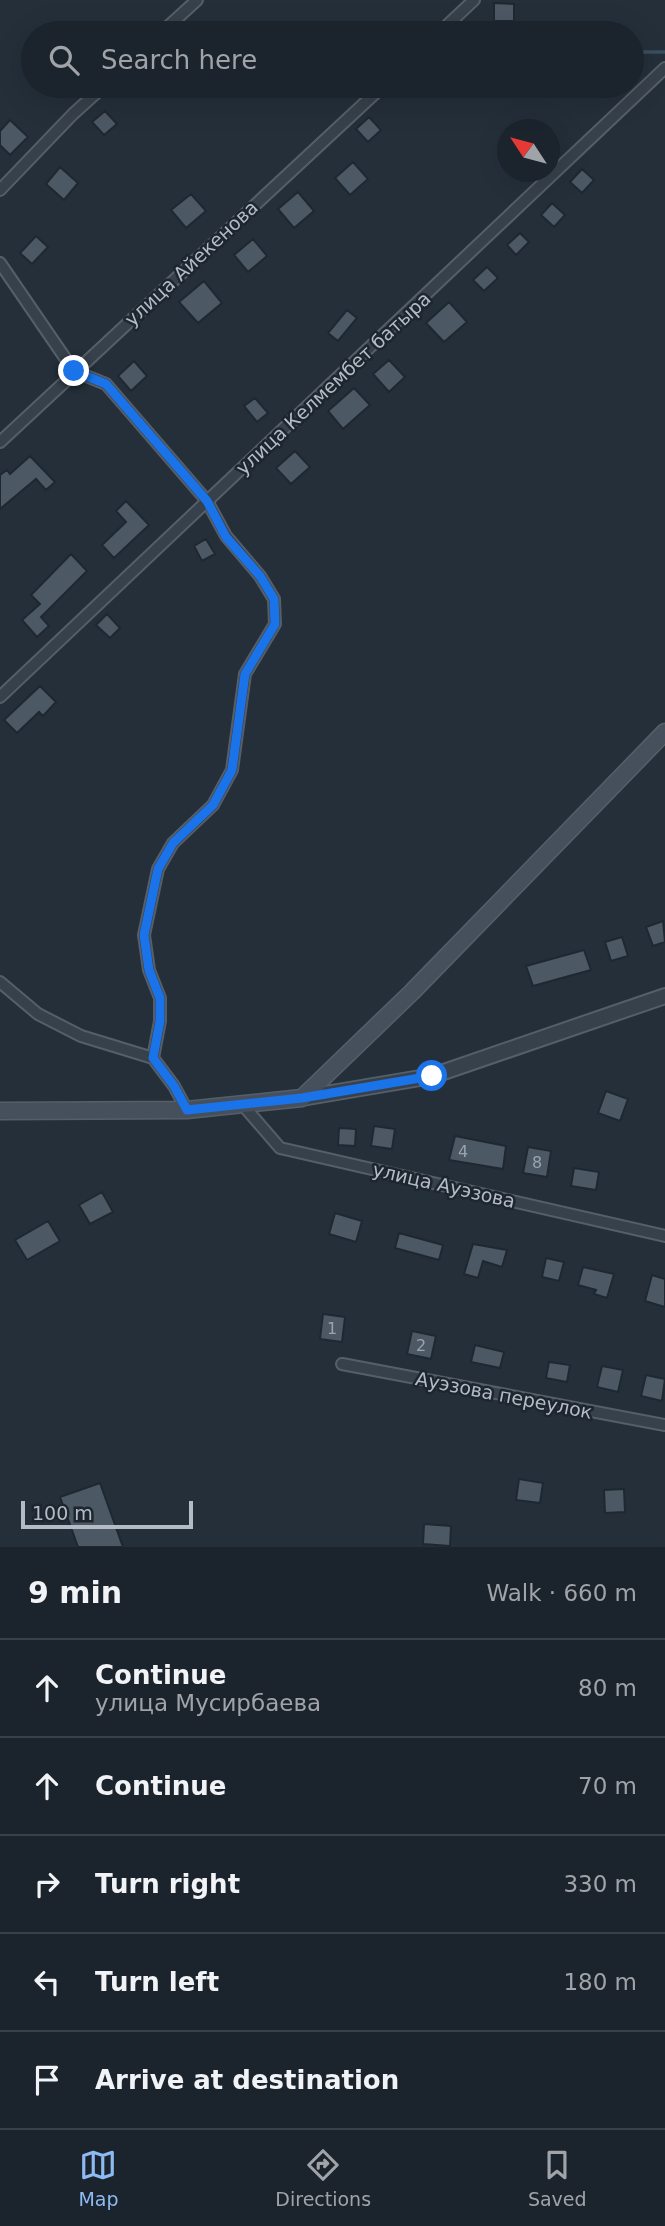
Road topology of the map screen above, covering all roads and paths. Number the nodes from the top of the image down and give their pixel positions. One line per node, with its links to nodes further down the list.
1 (197, 0): 3 (street)
2 (474, 0): 4 (street)
3 (174, 21)
4 (452, 21)
5 (665, 68): 6 (street, улица Келмембет батыра)
6 (644, 88)
7 (92, 98): 10 (street)
8 (370, 98): 12 (street, улица Айекенова)
9 (633, 98): 14 (street, улица Келмембет батыра)
10 (0, 190)
11 (0, 263): 12 (street)
12 (74, 371): 13 (street, улица Айекенова); 14 (street)
13 (0, 442)
14 (207, 501): 15 (street, улица Келмембет батыра); 19 (street)
15 (0, 697)
16 (665, 732): 20 (main road)
17 (0, 982): 19 (street)
18 (665, 996): 20 (street)
19 (153, 1058): 22 (street)
20 (302, 1098): 21 (main road)
21 (242, 1104): 22 (main road); 24 (street, улица Ауэзова)
22 (187, 1110): 23 (main road)
23 (0, 1111)
24 (665, 1236)
25 (342, 1364): 26 (street, Ауэзова переулок)
26 (665, 1425)

